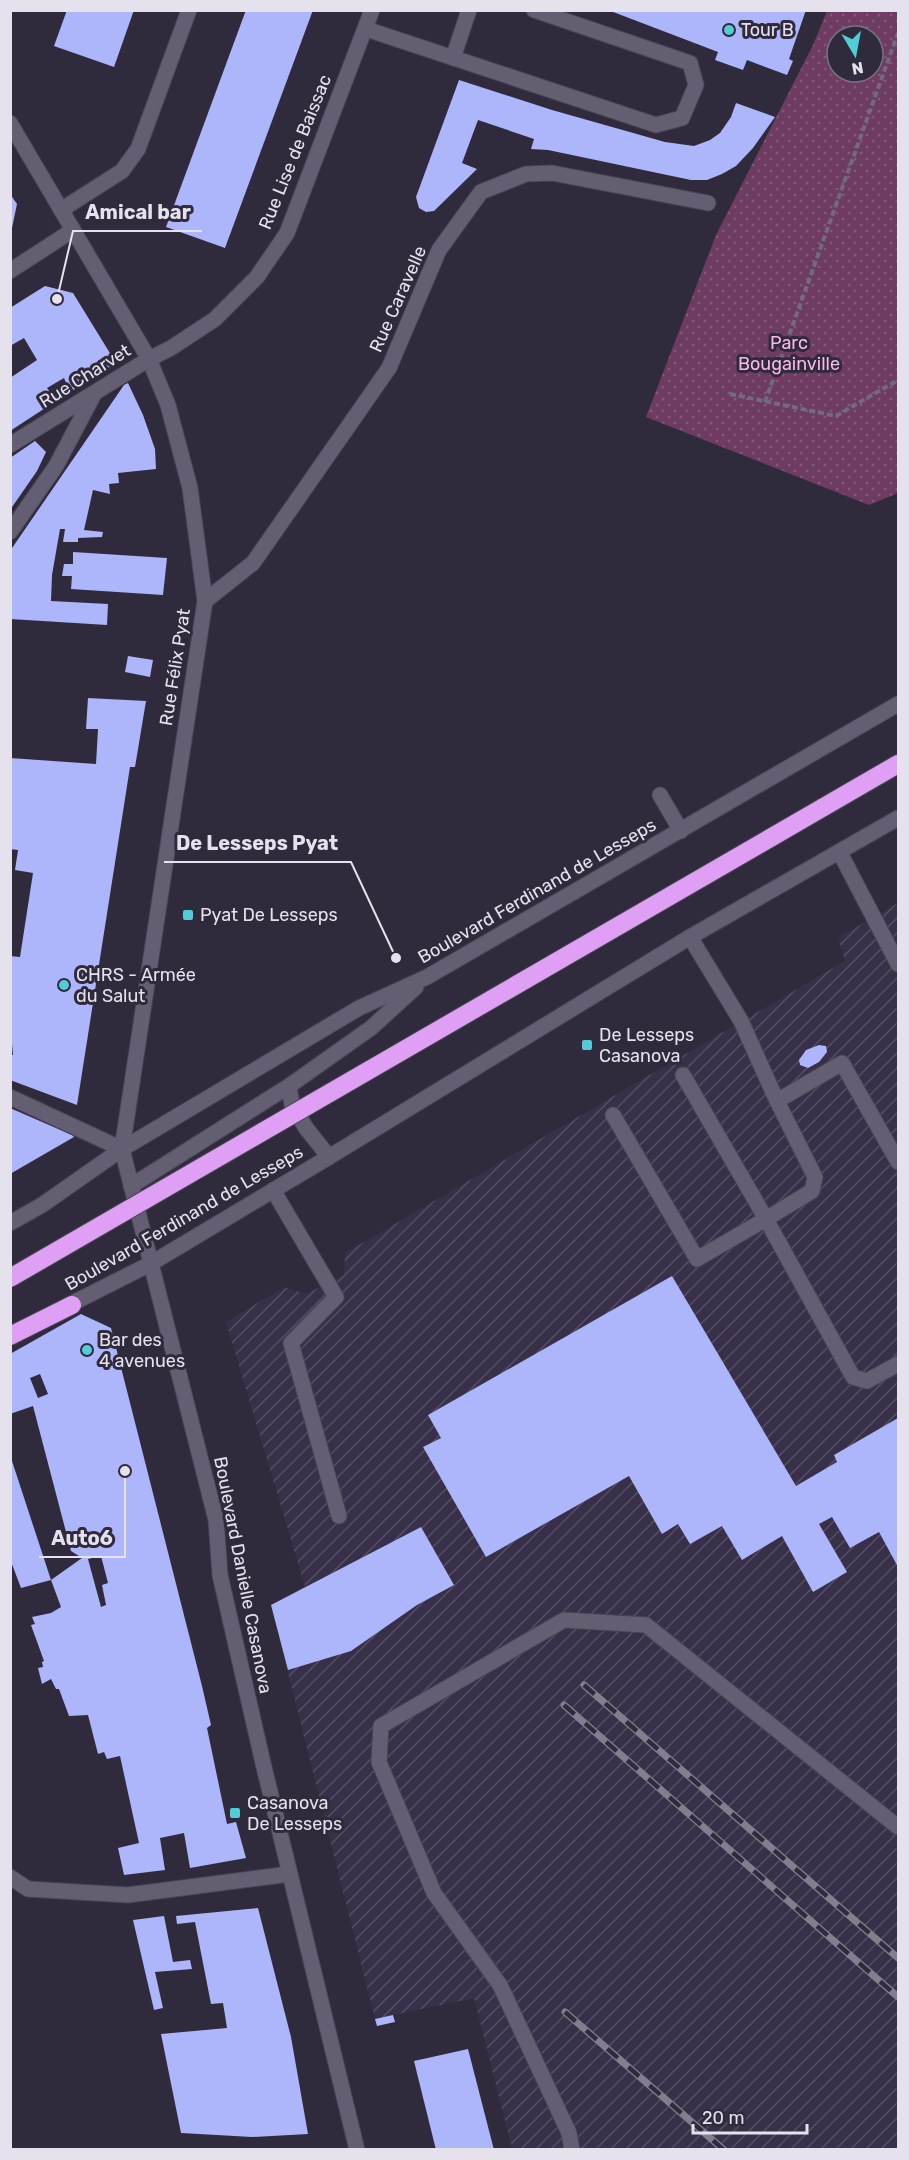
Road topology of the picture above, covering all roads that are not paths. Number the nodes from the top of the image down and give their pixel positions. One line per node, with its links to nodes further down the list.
1 (189, 10): 9 (street)
2 (372, 10): 5 (street, Rue Lise de Baissac)
3 (469, 10): 6 (street)
4 (534, 10): 6 (street)
5 (366, 29): 6 (street); 12 (street, Rue Lise de Baissac)
6 (453, 58)
7 (10, 123): 9 (street, Rue Félix Pyat)
8 (708, 203): 16 (street, Rue Caravelle)
9 (61, 210): 10 (street, Rue Félix Pyat)
10 (73, 230): 11 (street); 12 (street, Rue Félix Pyat)
11 (10, 271)
12 (149, 359): 13 (street, Rue Charvet); 16 (street, Rue Félix Pyat)
13 (94, 394): 14 (street, Rue Charvet); 15 (street)
14 (10, 445)
15 (10, 532)
16 (205, 601): 31 (street, Rue Félix Pyat)
17 (898, 704): 21 (street, Boulevard Ferdinand de Lesseps)
18 (898, 764): 39 (highway, bridge)
19 (660, 795): 21 (street)
20 (898, 818): 22 (street, Boulevard Ferdinand de Lesseps)
21 (681, 831): 25 (street, Boulevard Ferdinand de Lesseps)
22 (840, 853): 23 (street, Boulevard Ferdinand de Lesseps); 24 (street)
23 (690, 937): 29 (street); 32 (street, Boulevard Ferdinand de Lesseps)
24 (898, 964)
25 (427, 977): 27 (street); 31 (street, Boulevard Ferdinand de Lesseps)
26 (683, 1075): 36 (street)
27 (289, 1086): 32 (street); 34 (street)
28 (10, 1097): 31 (street)
29 (777, 1101): 33 (street); 36 (street)
30 (613, 1115): 36 (street)
31 (122, 1149): 34 (street, Boulevard Danielle Casanova); 37 (street, Boulevard Ferdinand de Lesseps)
32 (329, 1157): 35 (street, Boulevard Ferdinand de Lesseps)
33 (898, 1162)
34 (131, 1186): 38 (street, Boulevard Danielle Casanova)
35 (273, 1190): 38 (street, Boulevard Ferdinand de Lesseps); 44 (street)
36 (766, 1219): 43 (street)
37 (10, 1223)
38 (150, 1264): 40 (street, Boulevard Ferdinand de Lesseps); 46 (street, Boulevard Danielle Casanova)
39 (10, 1278)
40 (72, 1305): 41 (street, Boulevard Ferdinand de Lesseps); 42 (highway)
41 (10, 1330)
42 (10, 1336)
43 (898, 1365)
44 (339, 1516)
45 (898, 1827): 49 (street)
46 (290, 1874): 47 (street); 48 (street, Boulevard Danielle Casanova)
47 (10, 1877)
48 (357, 2150)
49 (572, 2150)

